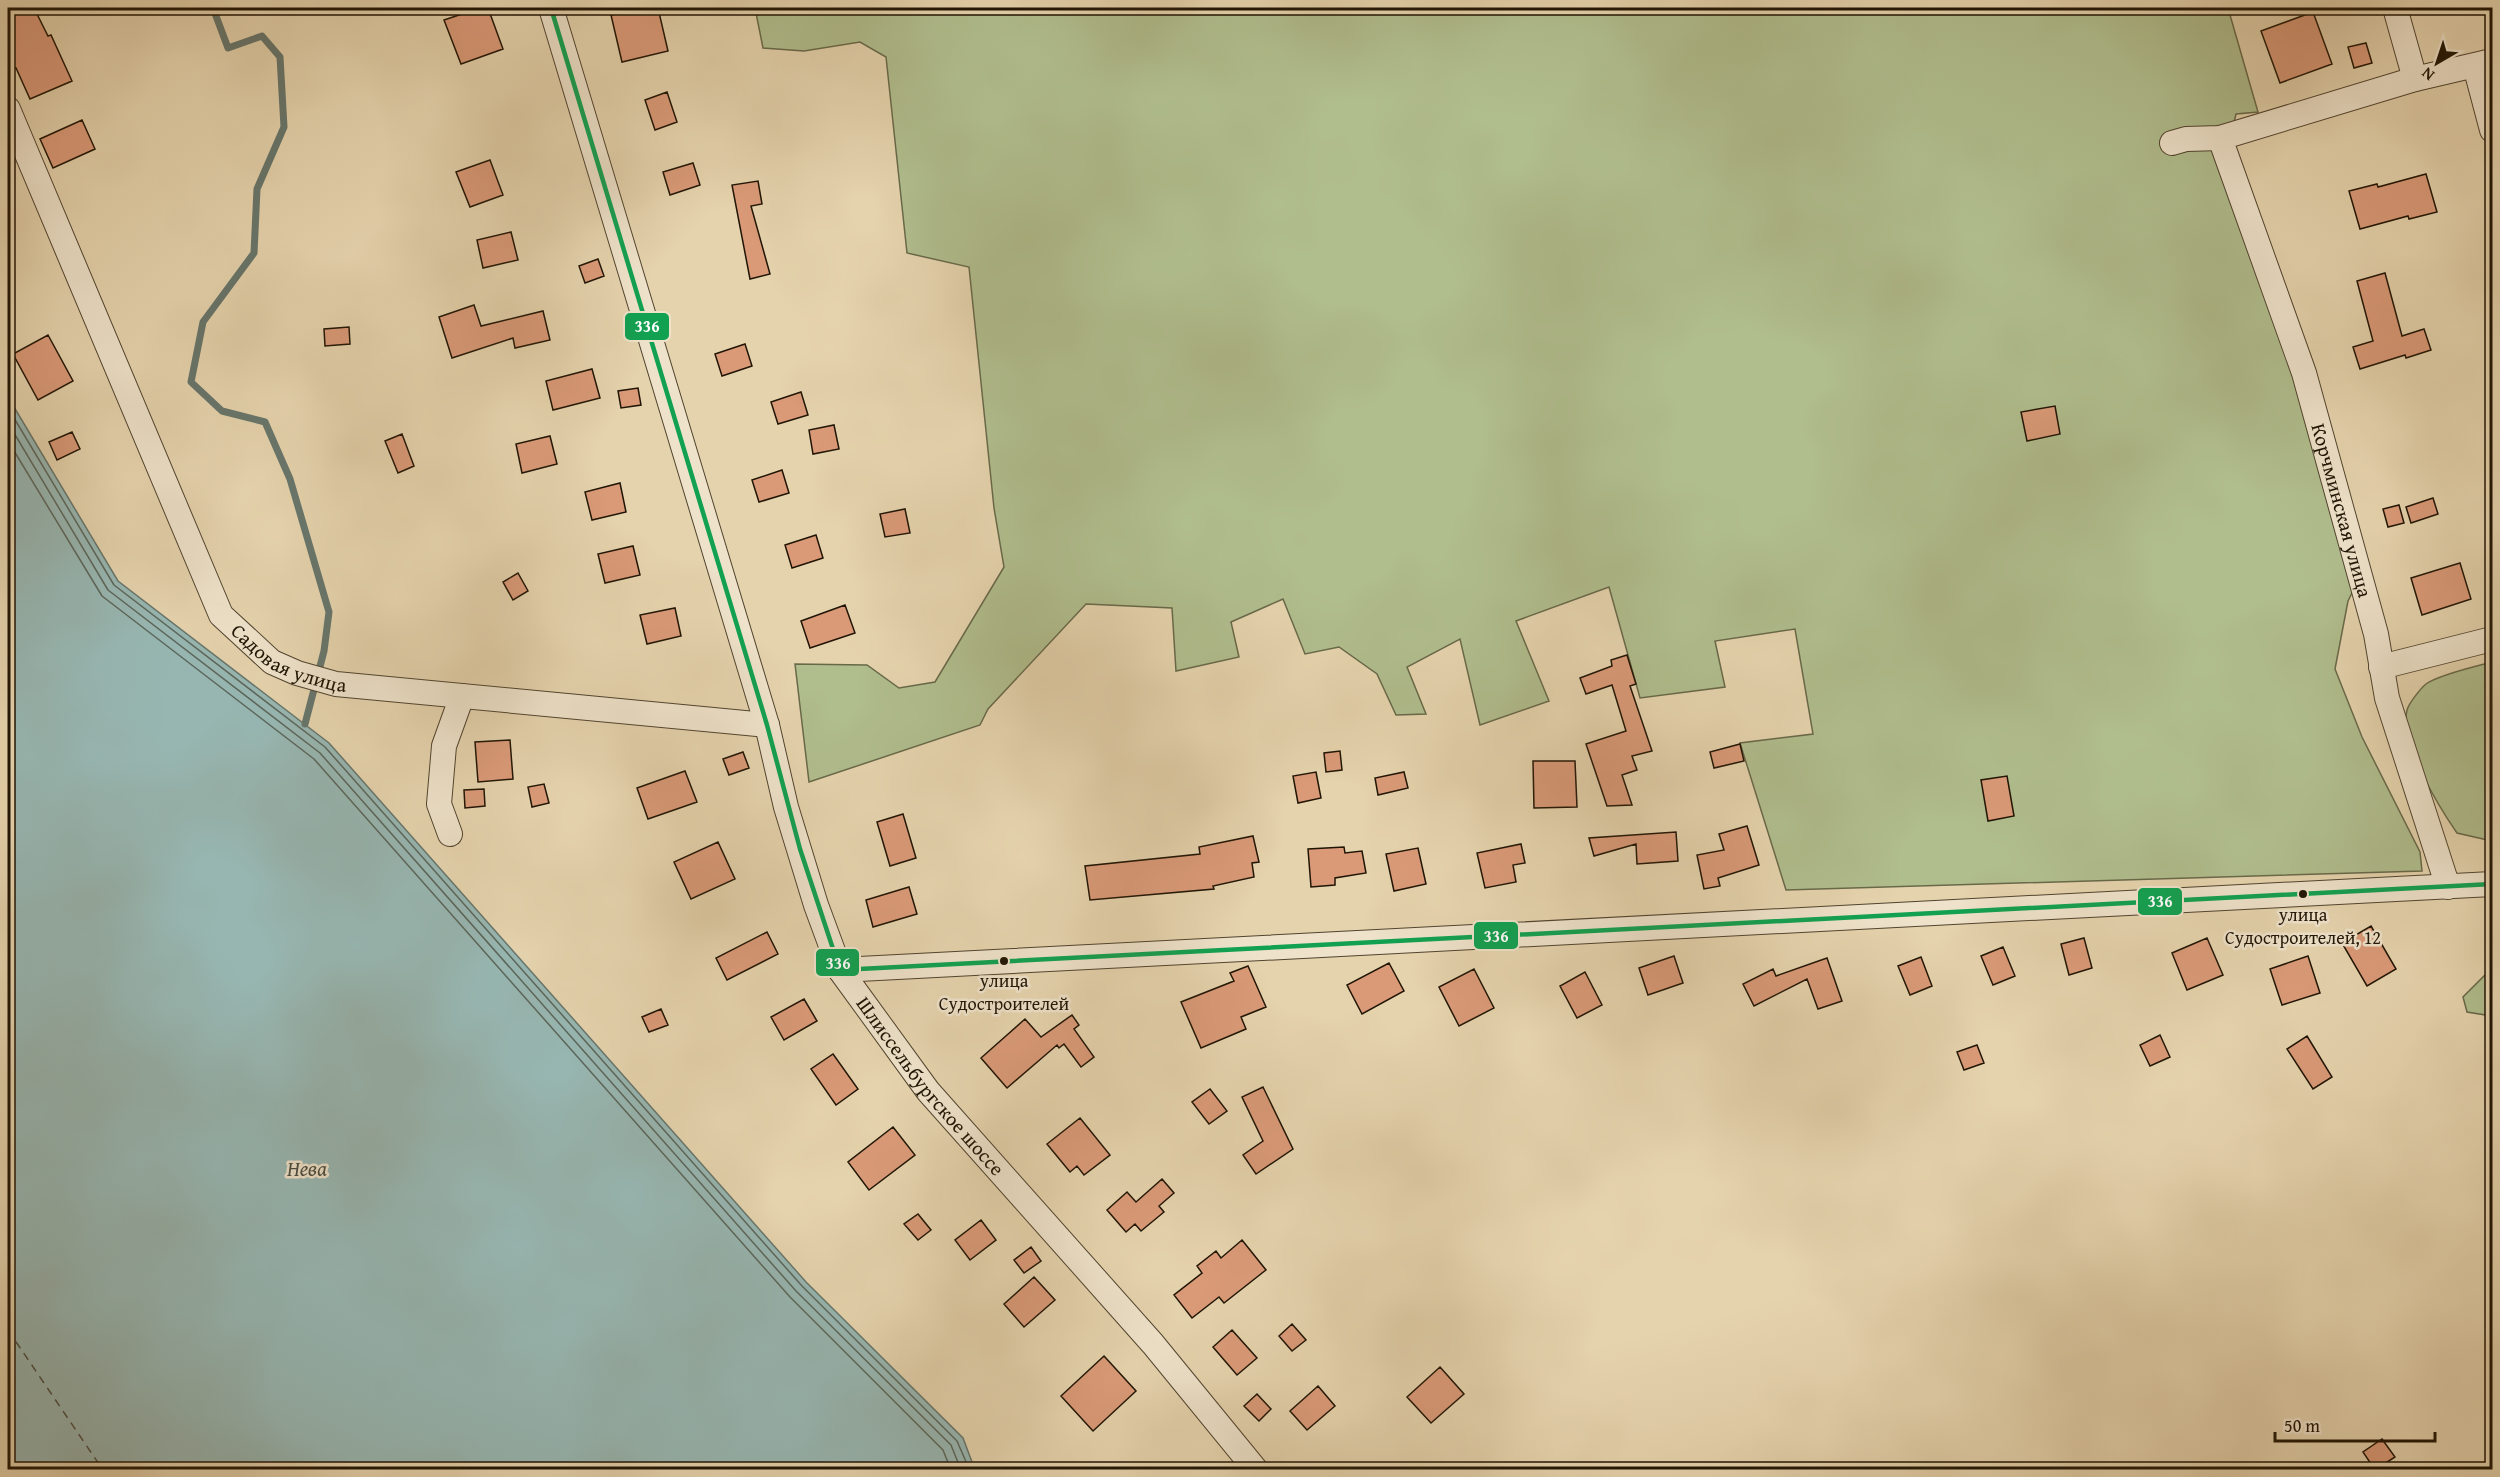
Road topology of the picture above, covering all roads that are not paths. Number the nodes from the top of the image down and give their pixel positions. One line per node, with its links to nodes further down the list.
1 (551, 8): 12 (street, Шлиссельбургское шоссе)
2 (2395, 8): 4 (street)
3 (2484, 63): 4 (street); 6 (street)
4 (2415, 79): 7 (street)
5 (8, 109): 11 (street, Садовая улица)
6 (2493, 130)
7 (2220, 138): 8 (street); 10 (street, Корчминская улица)
8 (2172, 142)
9 (2493, 639): 10 (street)
10 (2381, 667): 15 (street, Корчминская улица)
11 (462, 696): 12 (street, Садовая улица); 13 (street)
12 (767, 725): 16 (street, Шлиссельбургское шоссе)
13 (450, 834)
14 (2493, 884): 15 (street)
15 (2448, 887): 16 (street)
16 (840, 970): 17 (street, Шлиссельбургское шоссе)
17 (1256, 1470)

